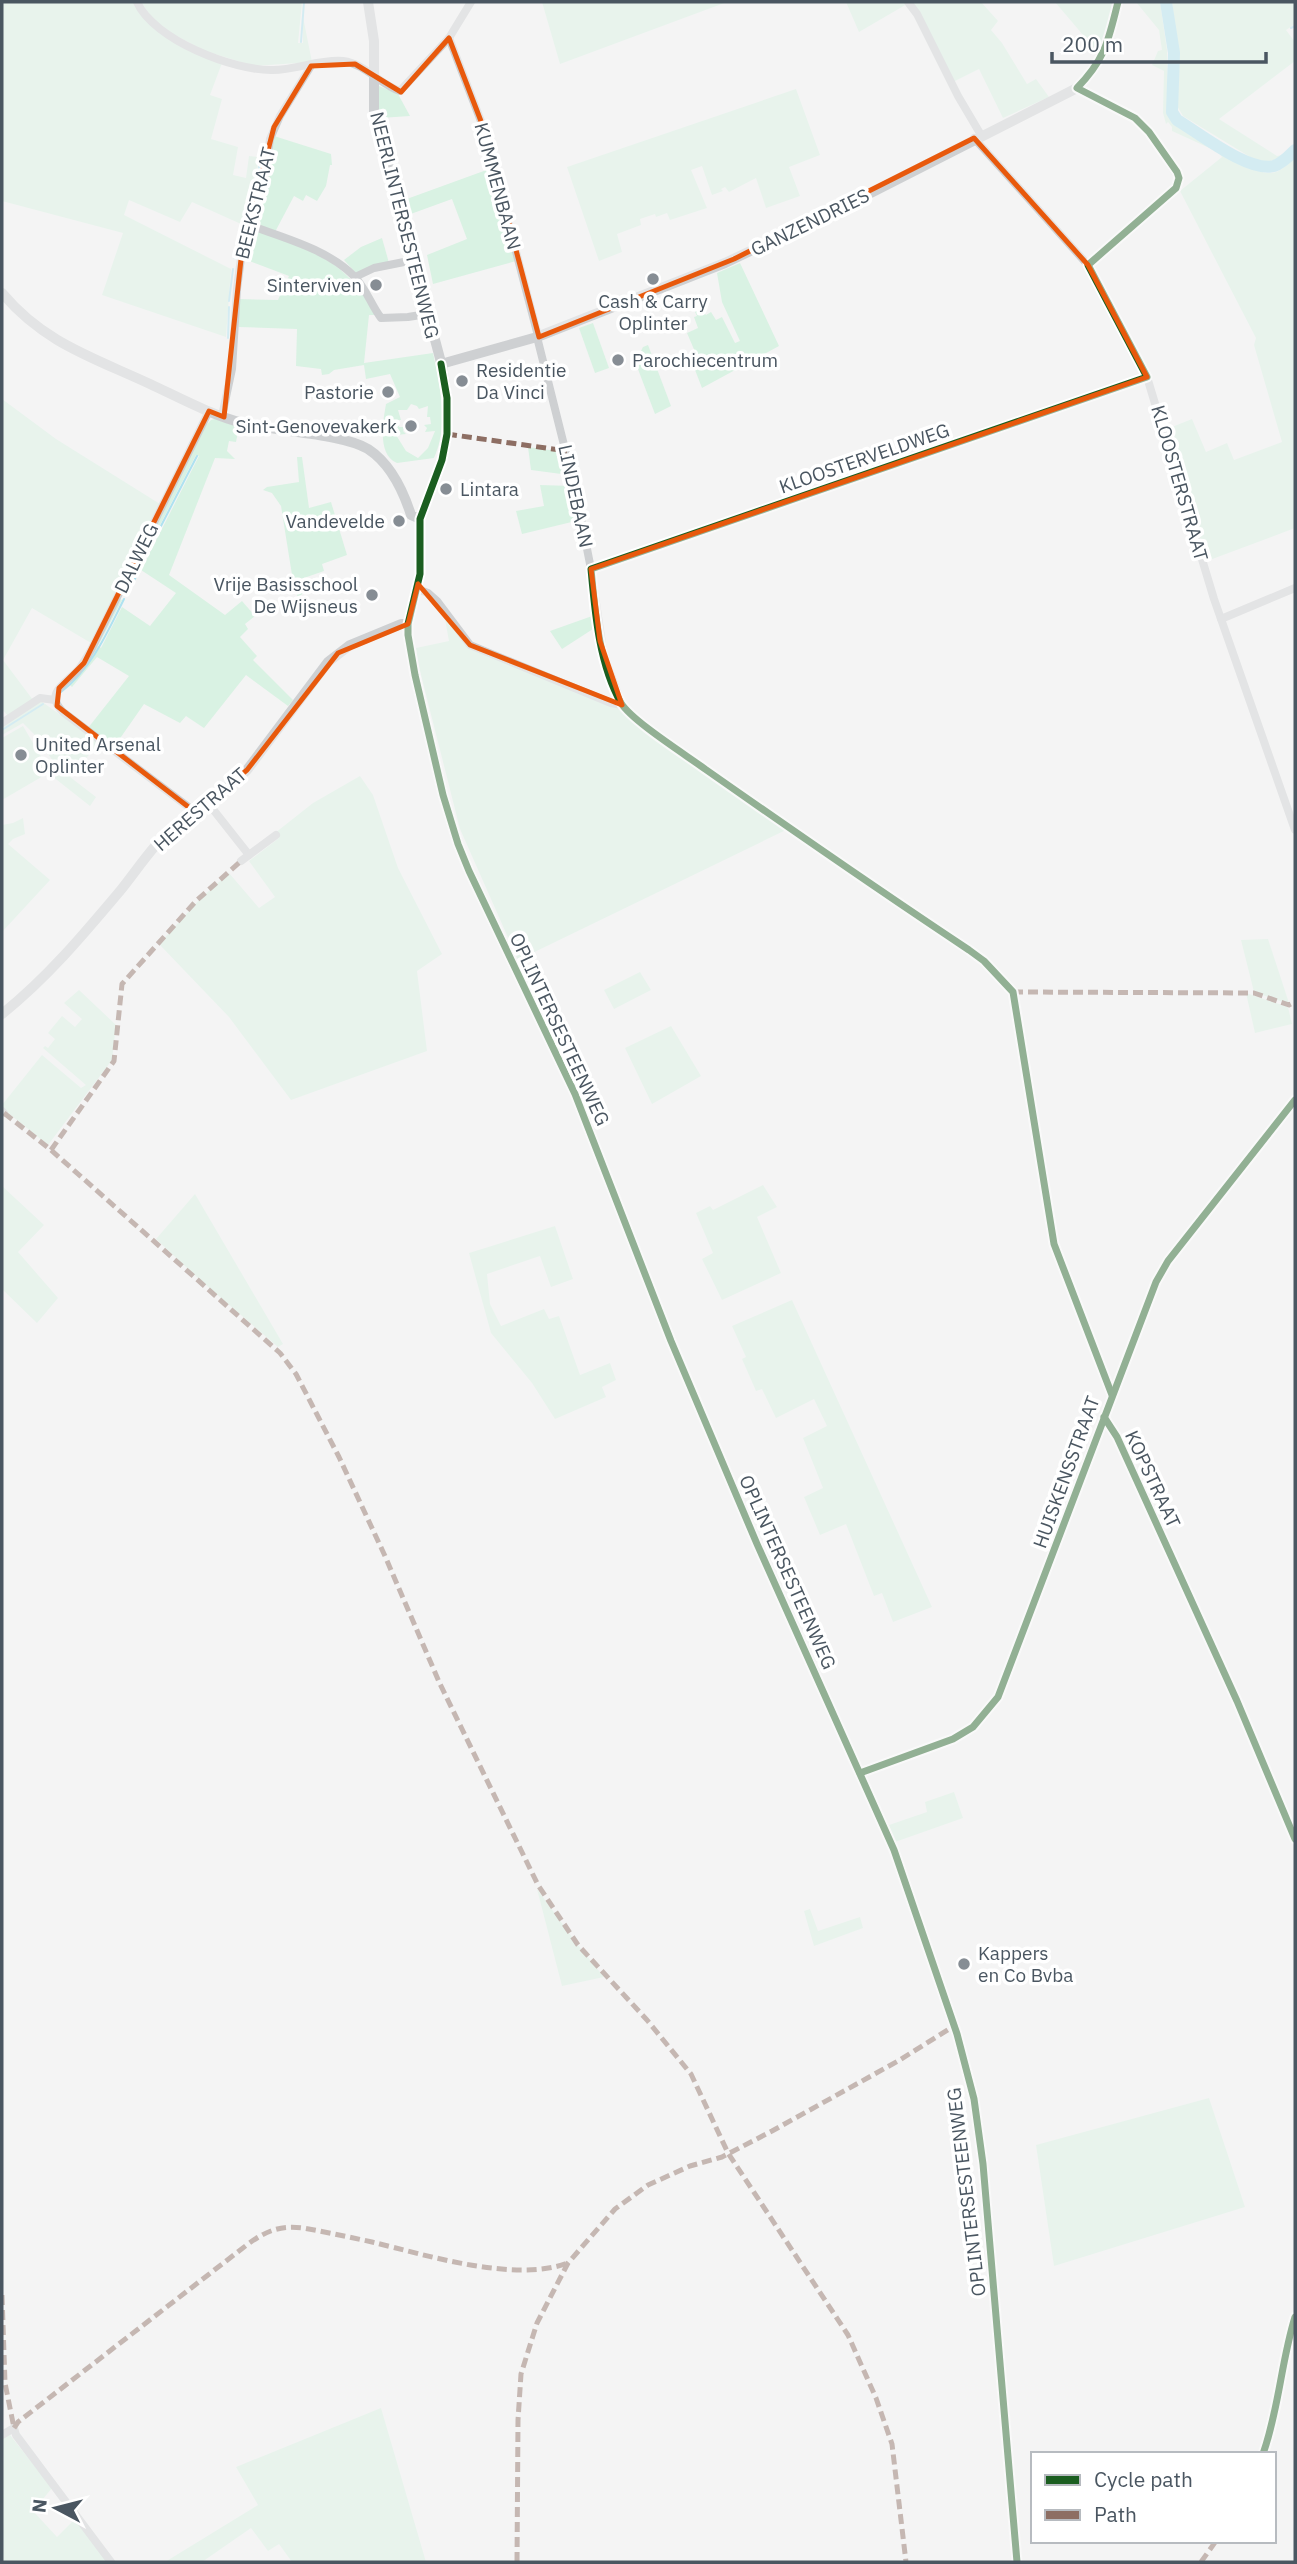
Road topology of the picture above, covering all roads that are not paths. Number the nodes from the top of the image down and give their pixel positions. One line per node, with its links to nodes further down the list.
1 (138, 2): 7 (street)
2 (368, 2): 8 (street, NEERLINTERSESTEENWEG)
3 (471, 2): 6 (street)
4 (908, 2): 10 (street, KLOOSTERSTRAAT)
5 (1118, 2): 9 (street, GANZENDRIES)
6 (449, 38): 8 (street); 17 (street, KUMMENBAAN)
7 (312, 65): 8 (street); 11 (street, BEEKSTRAAT)
8 (373, 75): 12 (street, NEERLINTERSESTEENWEG)
9 (1077, 88): 10 (street, GANZENDRIES); 13 (street)
10 (977, 136): 13 (street, KLOOSTERSTRAAT); 17 (street, GANZENDRIES)
11 (249, 225): 14 (street); 21 (street, BEEKSTRAAT)
12 (414, 260): 14 (street); 16 (street, NEERLINTERSESTEENWEG)
13 (1088, 265): 19 (street, KLOOSTERSTRAAT)
14 (355, 276): 16 (street)
15 (2, 293): 20 (street)
16 (427, 314): 18 (street, NEERLINTERSESTEENWEG)
17 (537, 337): 18 (street, GANZENDRIES); 23 (street, LINDEBAAN)
18 (441, 364): 22 (street, NEERLINTERSESTEENWEG)
19 (1147, 377): 23 (street, KLOOSTERVELDWEG); 26 (street, KLOOSTERSTRAAT)
20 (209, 411): 21 (street); 28 (street, DALWEG)
21 (222, 416): 22 (street)
22 (420, 519): 25 (street)
23 (592, 569): 25 (street, LINDEBAAN)
24 (1295, 588): 26 (street)
25 (417, 589): 27 (street)
26 (1221, 619): 32 (street, KLOOSTERSTRAAT)
27 (408, 625): 30 (street, HERESTRAAT); 40 (street, OPLINTERSESTEENWEG)
28 (55, 700): 29 (street); 31 (street)
29 (2, 723)
30 (208, 803): 31 (street, HERESTRAAT); 34 (street)
31 (195, 812): 36 (street, HERESTRAAT)
32 (1295, 830)
33 (276, 835): 34 (street)
34 (249, 855): 35 (street)
35 (241, 861)
36 (2, 1014)
37 (1295, 1100): 38 (street, HUISKENSSTRAAT)
38 (1104, 1417): 39 (street, KOPSTRAAT); 40 (street, HUISKENSSTRAAT)
39 (1171, 1556)
40 (860, 1773): 43 (street, OPLINTERSESTEENWEG)
41 (2, 2435): 42 (street)
42 (111, 2562)
43 (1017, 2562)

